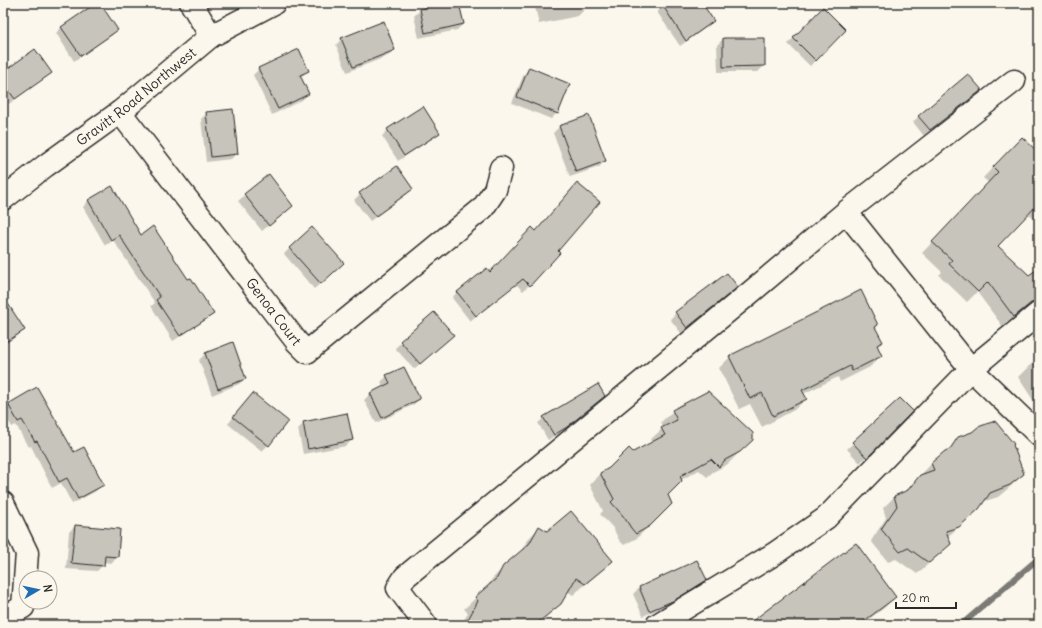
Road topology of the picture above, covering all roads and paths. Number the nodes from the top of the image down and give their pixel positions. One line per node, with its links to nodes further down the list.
1 (191, 3): 3 (street)
2 (274, 3): 3 (street, Gravitt Road Northwest)
3 (212, 36): 5 (street, Gravitt Road Northwest)
4 (1014, 81): 8 (street)
5 (120, 112): 6 (street, Genoa Court); 7 (street, Gravitt Road Northwest)
6 (501, 168)
7 (3, 199)
8 (846, 212): 10 (street); 14 (street)
9 (1039, 313): 10 (street)
10 (971, 369): 11 (street); 15 (street)
11 (1039, 435)
12 (3, 503): 13 (street)
13 (3, 618)
14 (426, 625)
15 (657, 625)

